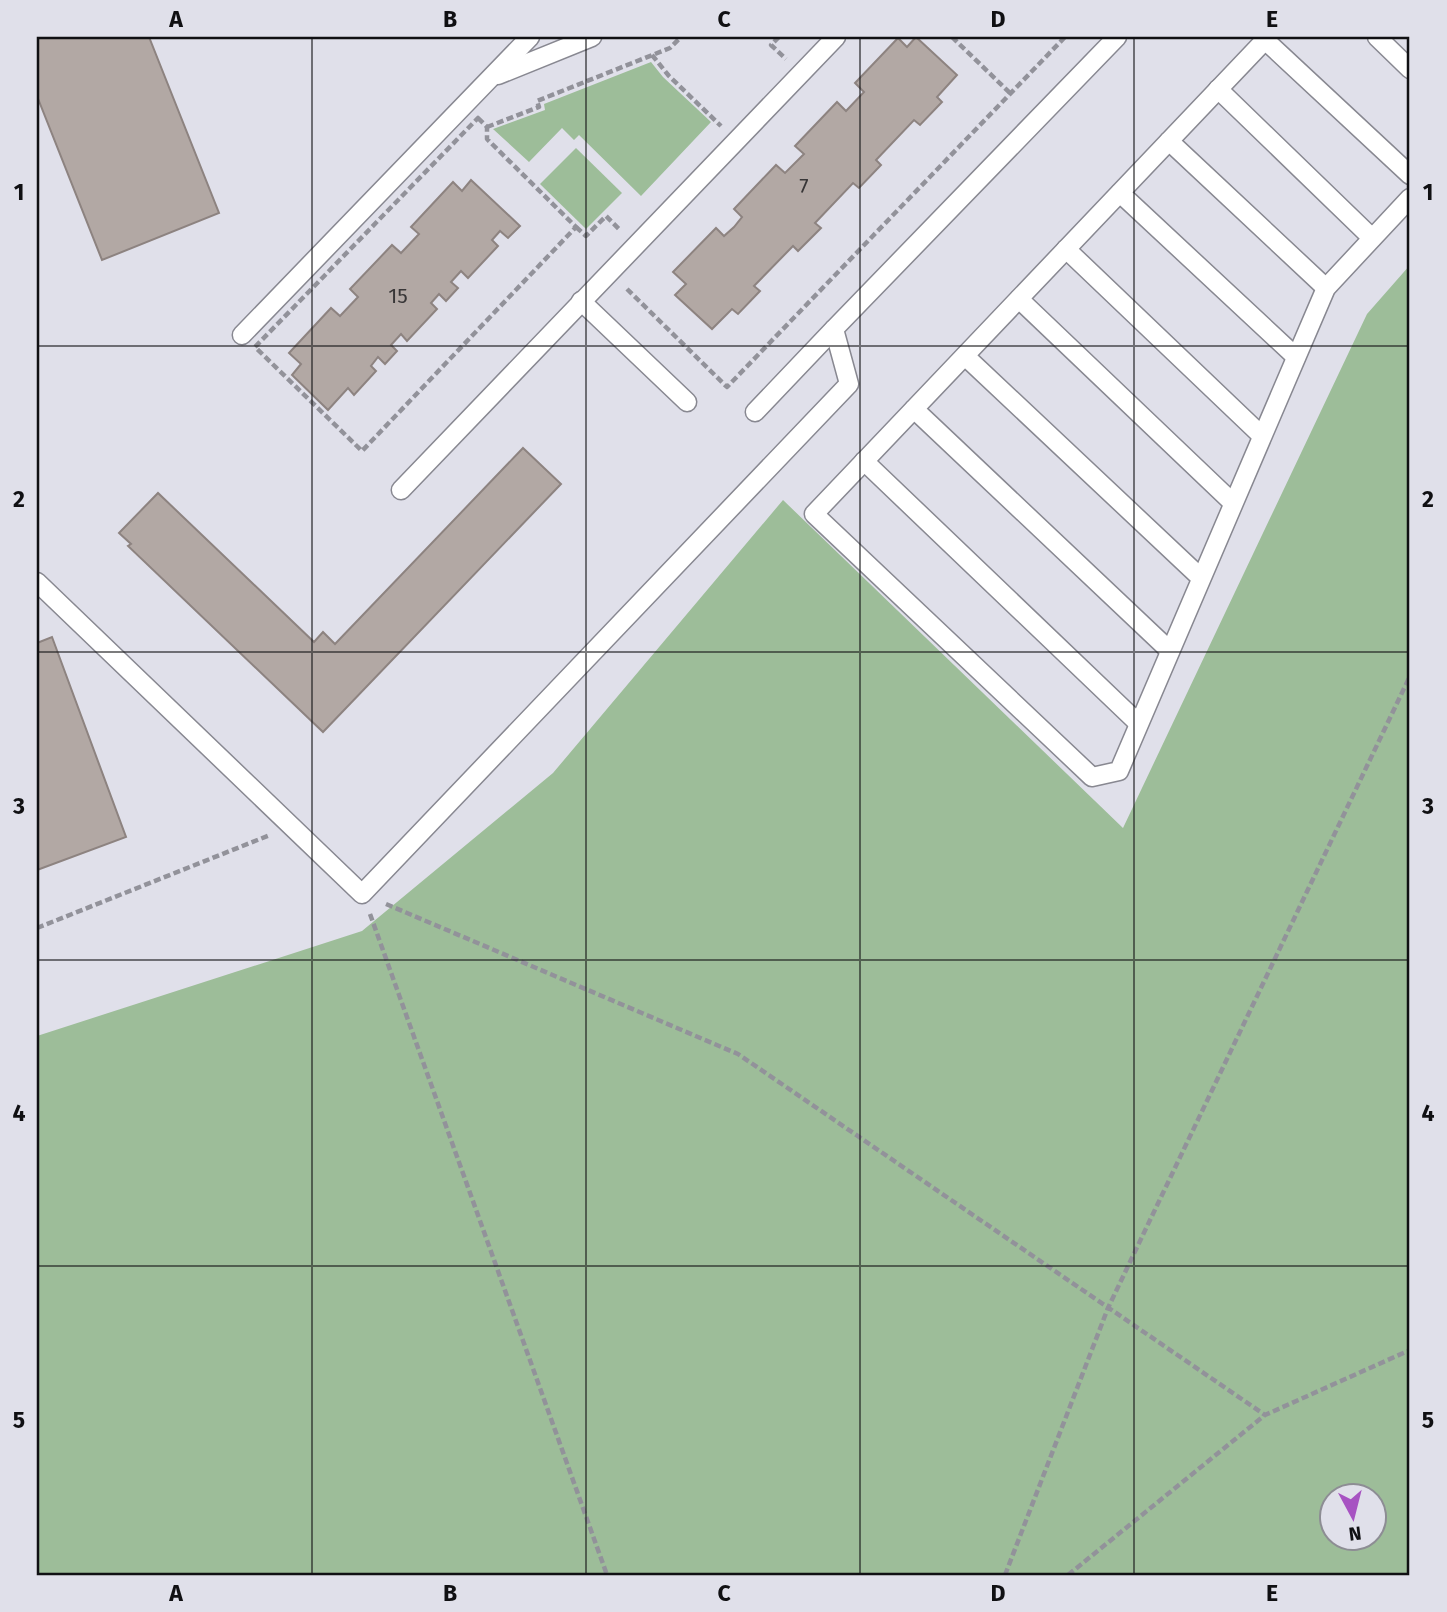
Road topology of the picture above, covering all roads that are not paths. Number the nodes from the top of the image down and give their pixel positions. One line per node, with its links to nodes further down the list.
1 (530, 37): 8 (lane)
2 (592, 37): 8 (lane)
3 (836, 37): 18 (lane)
4 (1117, 37): 19 (lane)
5 (1377, 37): 7 (lane)
6 (1267, 38): 9 (lane); 11 (lane)
7 (1410, 69)
8 (490, 79): 20 (lane)
9 (1218, 89): 10 (lane); 14 (lane)
10 (1169, 141): 12 (lane); 16 (lane)
11 (1410, 176)
12 (1119, 193): 15 (lane); 22 (lane)
13 (1410, 198): 14 (lane)
14 (1372, 238): 16 (lane)
15 (1066, 249): 17 (lane); 26 (lane)
16 (1326, 288): 22 (lane)
17 (1019, 299): 21 (lane); 29 (lane)
18 (581, 301): 23 (lane); 28 (lane)
19 (834, 329): 25 (lane); 31 (lane)
20 (242, 335)
21 (965, 356): 24 (lane); 30 (lane)
22 (1296, 357): 26 (lane)
23 (687, 402)
24 (914, 409): 27 (lane); 32 (lane)
25 (755, 412)
26 (1262, 436): 29 (lane)
27 (864, 461): 33 (lane); 33 (lane)
28 (401, 490)
29 (1233, 503): 30 (lane)
30 (1201, 578): 32 (lane)
31 (37, 582)
32 (1170, 651): 33 (lane)
33 (1138, 723)

